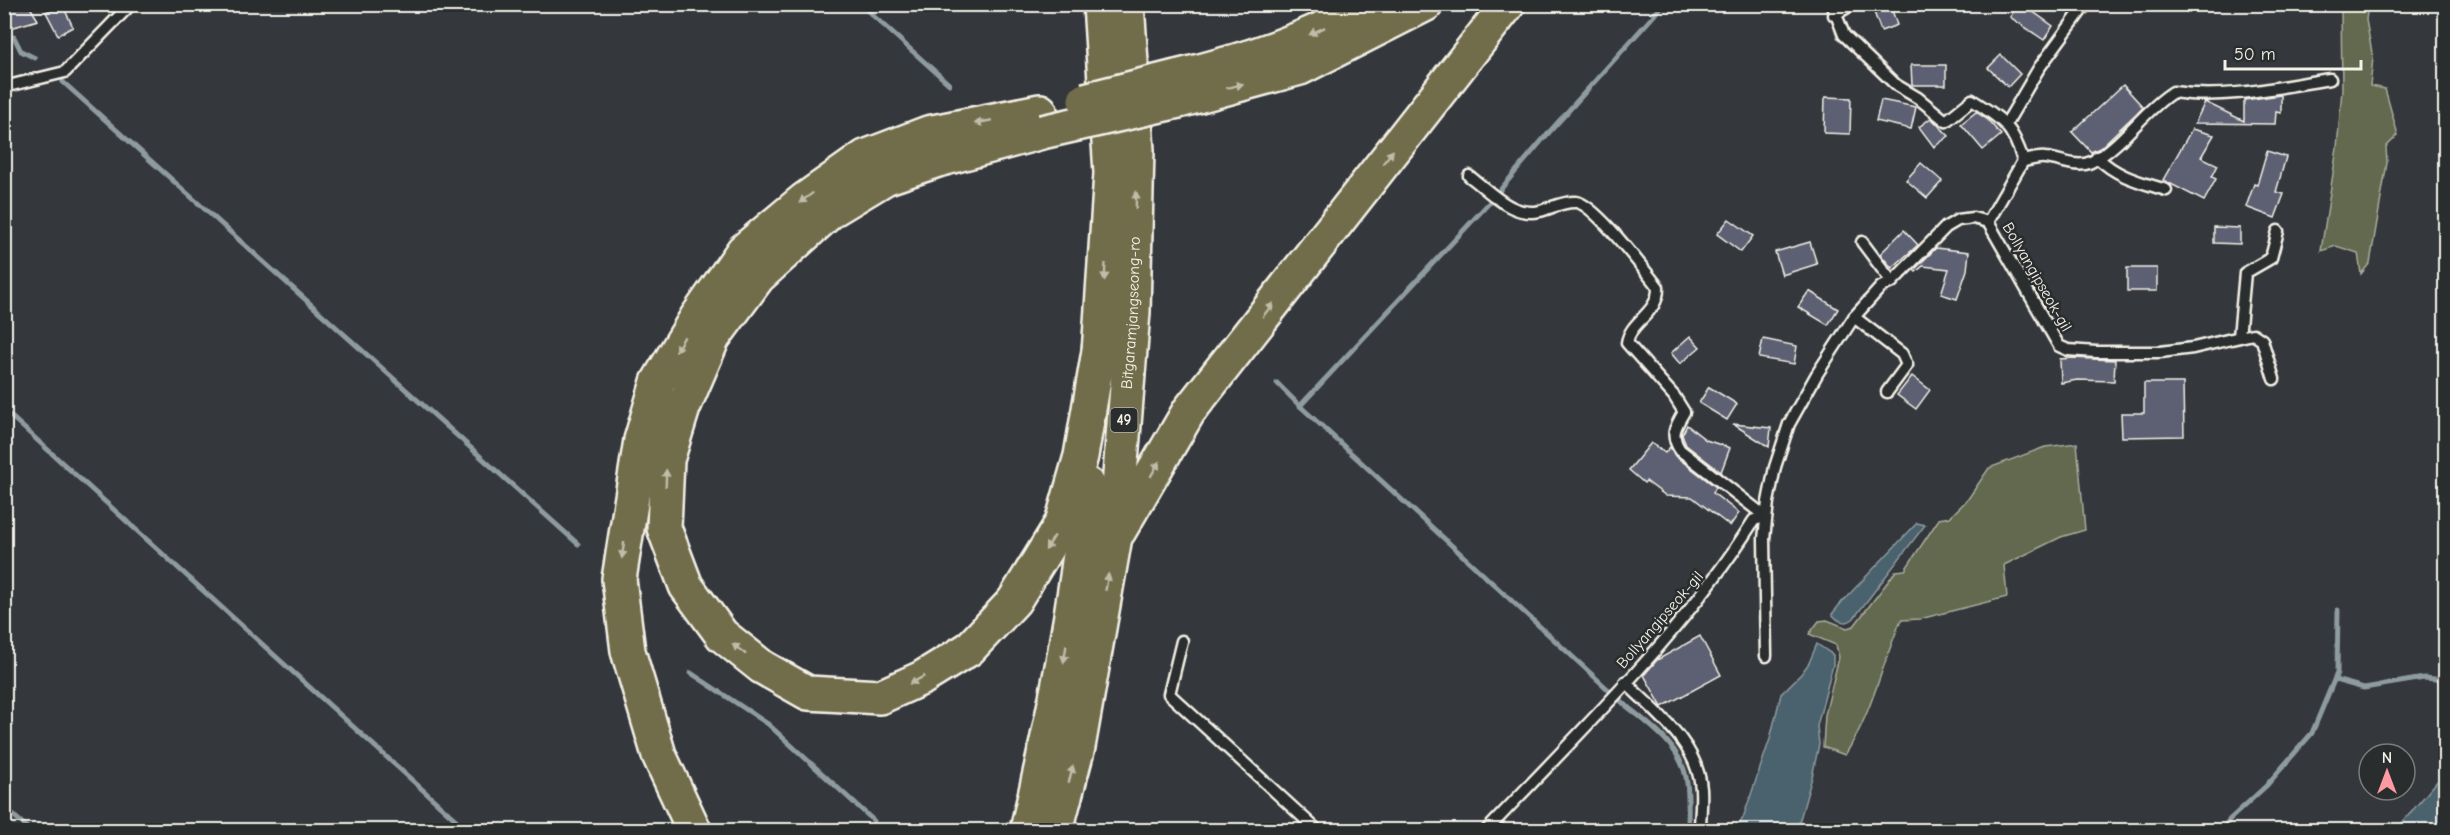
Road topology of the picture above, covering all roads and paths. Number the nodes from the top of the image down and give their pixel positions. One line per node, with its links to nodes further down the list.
1 (1100, 4): 25 (highway, Bitgaramjangseong-ro / 49, one-way to 25)
2 (1127, 4): 29 (highway, Bitgaramjangseong-ro / 49, one-way to 2)
3 (1369, 4): 12 (highway, one-way to 12)
4 (1426, 4): 12 (highway, one-way to 4)
5 (1508, 4): 29 (highway, one-way to 5)
6 (1853, 4): 9 (lane)
7 (2086, 4): 14 (lane)
8 (124, 6): 11 (lane)
9 (1833, 10): 14 (lane)
10 (2330, 79): 15 (lane)
11 (4, 87)
12 (1177, 89): 13 (highway, bridge)
13 (1041, 121): 25 (highway, one-way to 13); 33 (highway, one-way to 33)
14 (2006, 124): 16 (lane)
15 (2097, 157): 16 (lane); 18 (lane)
16 (2023, 161): 19 (lane, Bollyangipseok-gil)
17 (1469, 176): 28 (lane)
18 (2166, 190)
19 (1988, 222): 22 (lane, Bollyangipseok-gil); 24 (lane, Bollyangipseok-gil)
20 (2278, 231): 24 (lane)
21 (1862, 242): 22 (lane)
22 (1893, 282): 23 (lane, Bollyangipseok-gil)
23 (1854, 317): 27 (lane); 28 (lane, Bollyangipseok-gil)
24 (2239, 337): 26 (lane)
25 (1100, 345): 34 (highway, Bitgaramjangseong-ro / 49, one-way to 34)
26 (2274, 379)
27 (1887, 392)
28 (1766, 517): 31 (lane, Bollyangipseok-gil); 32 (lane, Bollyangipseok-gil)
29 (1115, 537): 35 (highway, Bitgaramjangseong-ro / 49, one-way to 29)
30 (1182, 640): 36 (lane)
31 (1766, 656)
32 (1622, 686): 37 (lane, Bollyangipseok-gil); 38 (lane)
33 (694, 831)
34 (1027, 831)
35 (1056, 831)
36 (1317, 831)
37 (1487, 831)
38 (1700, 831)

